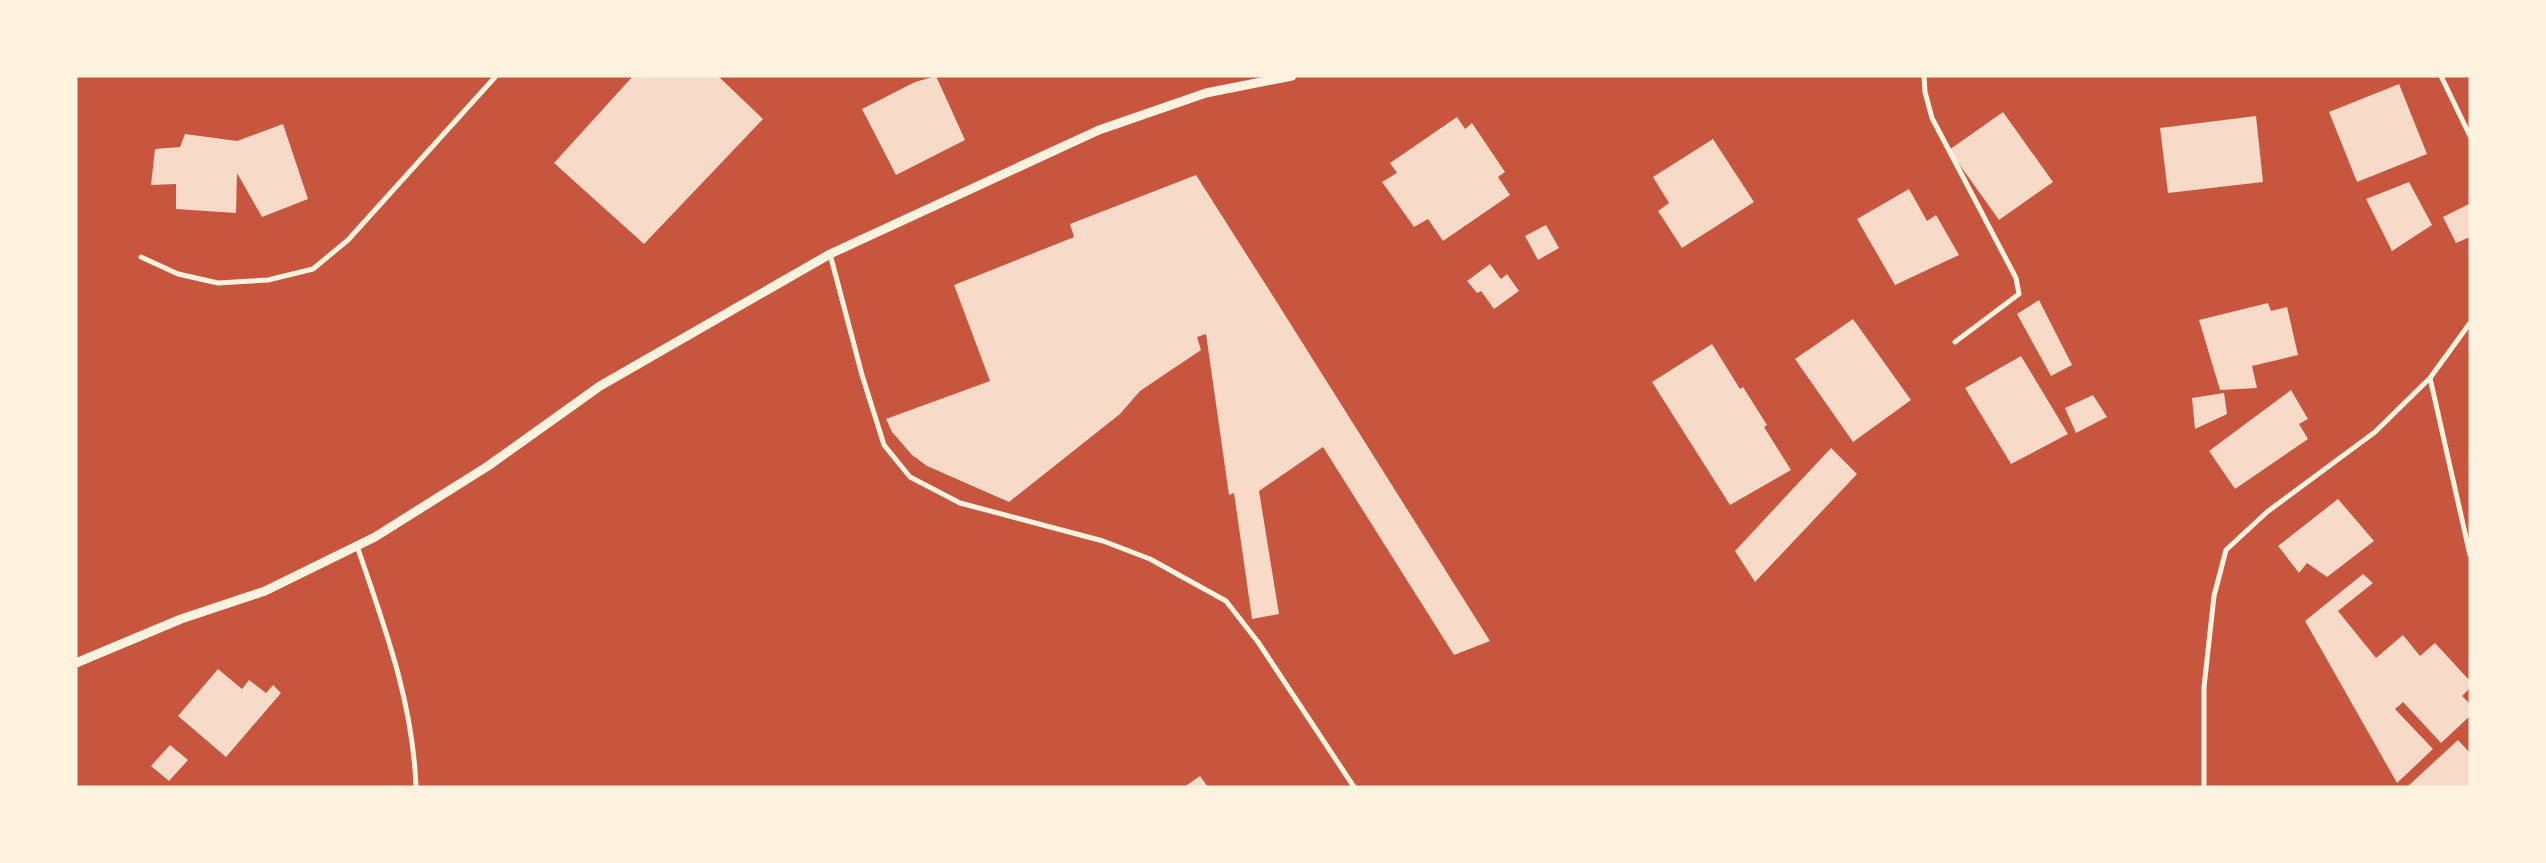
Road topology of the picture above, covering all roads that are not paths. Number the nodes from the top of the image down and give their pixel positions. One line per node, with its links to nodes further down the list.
1 (496, 76): 7 (street)
2 (1292, 76): 6 (street)
3 (1924, 76): 9 (street)
4 (2441, 76): 5 (street)
5 (2470, 136)
6 (830, 254): 11 (street); 15 (street)
7 (141, 256)
8 (2470, 323): 10 (street)
9 (1955, 342)
10 (2430, 378): 12 (street); 16 (street)
11 (357, 546): 13 (street); 14 (street)
12 (2470, 555)
13 (76, 663)
14 (416, 787)
15 (1354, 787)
16 (2204, 787)

